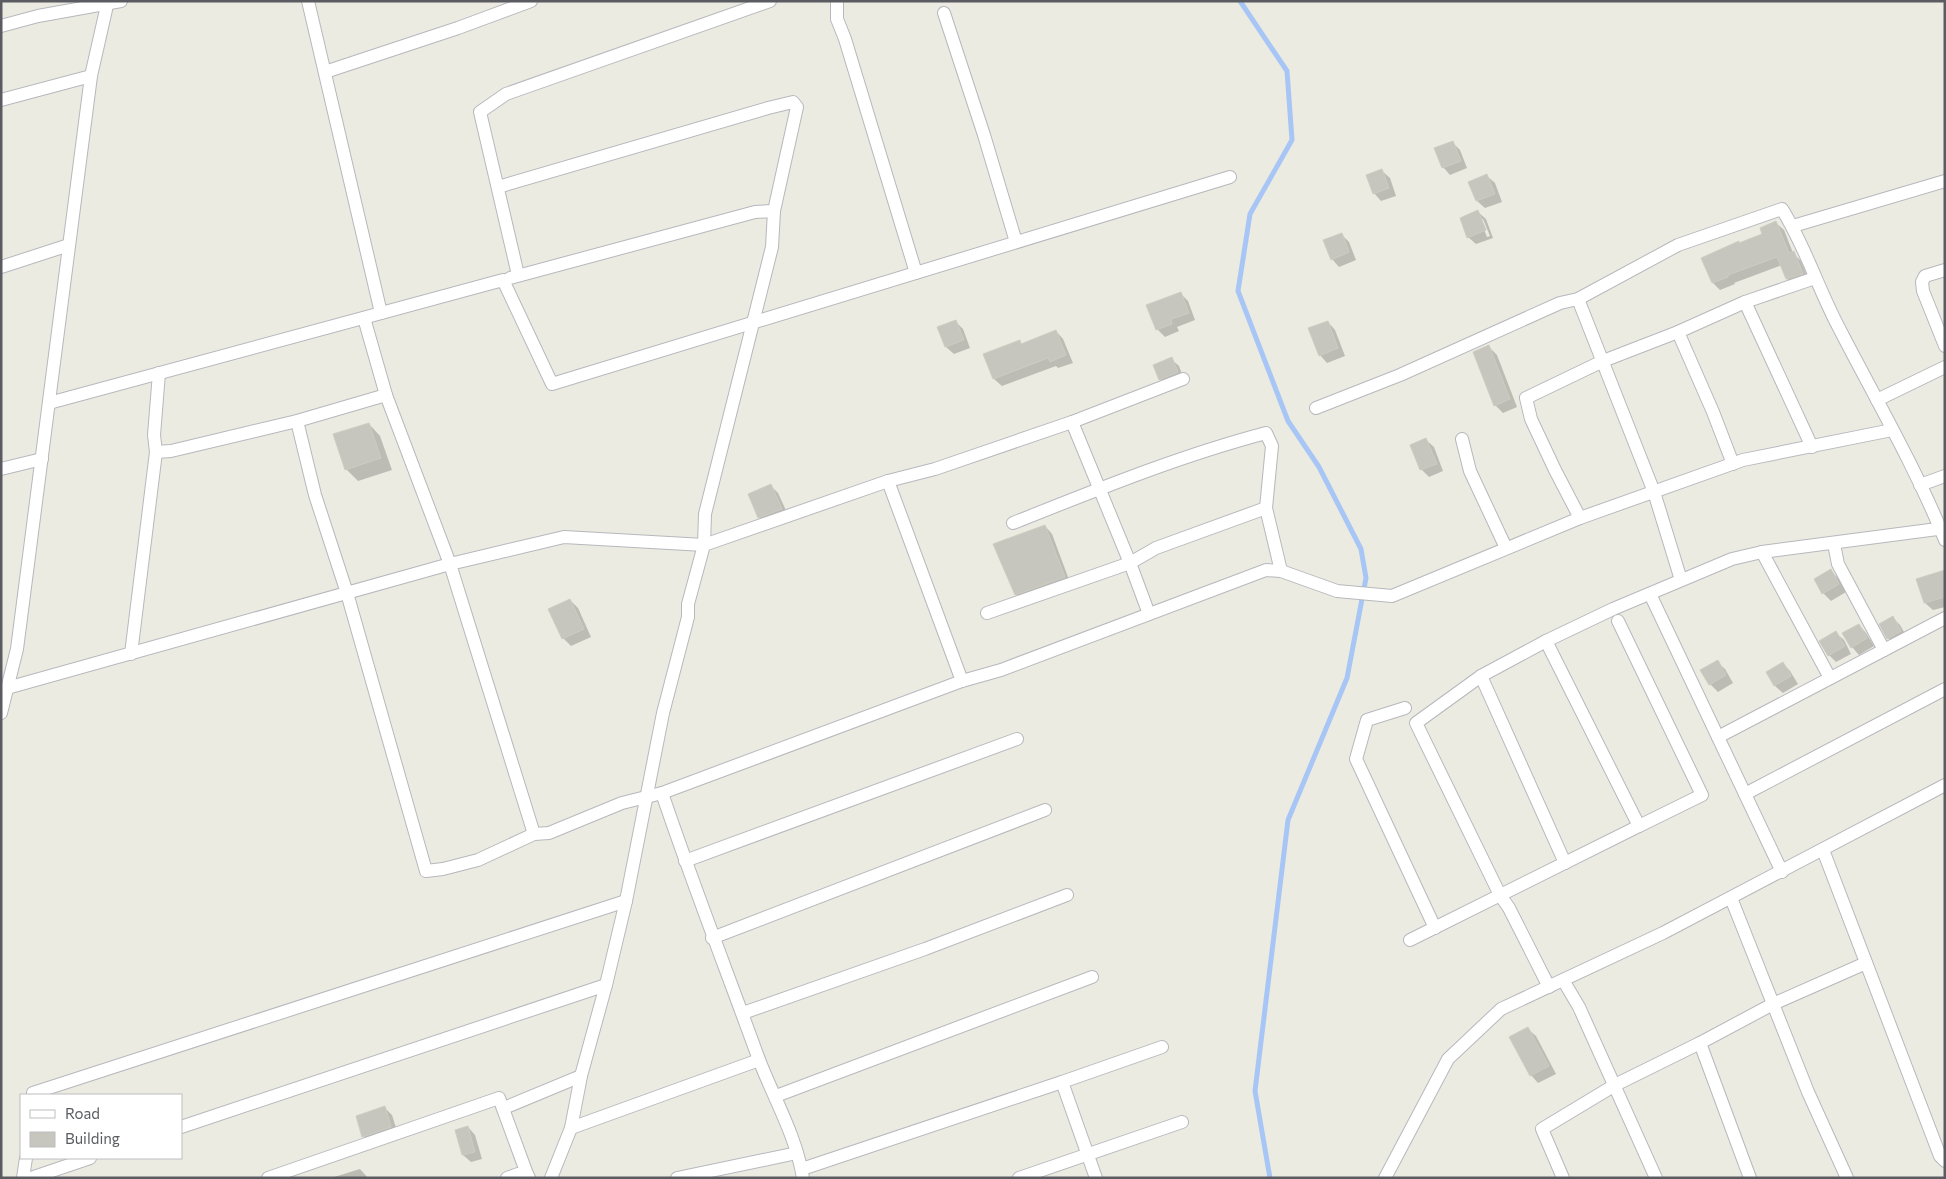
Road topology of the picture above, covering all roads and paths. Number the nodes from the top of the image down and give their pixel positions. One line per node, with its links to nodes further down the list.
1 (121, 1): 6 (street)
2 (308, 1): 9 (street)
3 (531, 1): 9 (street)
4 (770, 1): 14 (street)
5 (837, 1): 21 (street)
6 (108, 3): 8 (street); 10 (street)
7 (944, 13): 17 (street)
8 (1, 26)
9 (325, 72): 27 (street)
10 (91, 76): 11 (street); 18 (street)
11 (1, 100)
12 (1230, 177): 17 (street)
13 (1945, 180): 16 (street)
14 (498, 187): 15 (street); 22 (street)
15 (774, 211): 22 (street); 29 (street)
16 (1793, 226): 23 (street); 25 (street)
17 (1016, 242): 21 (street)
18 (69, 246): 19 (street); 38 (street)
19 (1, 267)
20 (1945, 270): 31 (street)
21 (916, 273): 29 (street)
22 (518, 276): 24 (street)
23 (1815, 278): 26 (street); 37 (street)
24 (503, 280): 27 (street); 29 (street)
25 (1578, 299): 32 (street); 39 (street)
26 (1744, 302): 30 (street); 44 (street)
27 (382, 313): 28 (street)
28 (364, 318): 34 (street); 36 (street)
29 (753, 322): 59 (street)
30 (1678, 332): 32 (street); 47 (street)
31 (1945, 346)
32 (1603, 361): 53 (street); 55 (street)
33 (1945, 367): 37 (street)
34 (159, 373): 38 (street); 45 (street)
35 (1183, 380): 41 (street)
36 (386, 395): 40 (street); 63 (street)
37 (1877, 400): 42 (street)
38 (49, 403): 46 (street)
39 (1316, 408)
40 (298, 420): 45 (street); 66 (street)
41 (1072, 422): 50 (street); 52 (street)
42 (1892, 430): 44 (street); 51 (street)
43 (1462, 439): 60 (street)
44 (1812, 447): 47 (street)
45 (156, 452): 74 (street)
46 (42, 459): 48 (street); 78 (street)
47 (1733, 464): 53 (street)
48 (1, 469)
49 (1945, 476): 51 (street)
50 (888, 481): 59 (street); 77 (street)
51 (1920, 486): 57 (street)
52 (1100, 488): 54 (street); 56 (street); 62 (street)
53 (1654, 492): 55 (street); 65 (street)
54 (1266, 508): 62 (street); 64 (street)
55 (1580, 518): 60 (street)
56 (1013, 523)
57 (1943, 532): 58 (street)
58 (1834, 544): 61 (street); 73 (street)
59 (704, 545): 63 (street); 87 (street)
60 (1506, 548): 64 (street)
61 (1762, 552): 65 (street); 76 (street)
62 (1130, 563): 68 (street); 69 (street)
63 (450, 564): 66 (street); 90 (street)
64 (1281, 571): 69 (street)
65 (1682, 580): 67 (street)
66 (347, 593): 74 (street); 90 (street)
67 (1650, 594): 72 (street); 82 (street)
68 (987, 613)
69 (1149, 614): 77 (street)
70 (1945, 618): 73 (street)
71 (1618, 621): 89 (street)
72 (1546, 641): 75 (street); 89 (street)
73 (1884, 650): 76 (street)
74 (131, 654): 78 (street)
75 (1481, 676): 93 (street); 96 (street)
76 (1830, 678): 82 (street)
77 (962, 681): 85 (street)
78 (7, 688): 81 (street)
79 (1945, 689): 86 (street)
80 (1405, 708): 99 (street)
81 (1, 713)
82 (1718, 737): 86 (street)
83 (1017, 739): 92 (street)
84 (1945, 785): 91 (street)
85 (662, 793): 87 (street); 92 (street)
86 (1745, 794): 94 (street)
87 (647, 796): 90 (street); 98 (street)
88 (1045, 810): 100 (street)
89 (1639, 826): 93 (street)
90 (534, 834)
91 (1823, 850): 94 (street); 102 (street)
92 (685, 861): 100 (street)
93 (1565, 863): 96 (street)
94 (1782, 872): 97 (street)
95 (1067, 895): 108 (street)
96 (1500, 895): 99 (street); 106 (street)
97 (1732, 898): 104 (street); 107 (street)
98 (626, 901): 105 (street); 115 (street)
99 (1435, 928): 101 (street)
100 (712, 938): 108 (street)
101 (1410, 940)
102 (1866, 963): 107 (street); 125 (street)
103 (1092, 977): 116 (street)
104 (1563, 980): 106 (street); 114 (street)
105 (606, 985): 112 (street); 119 (street)
106 (1549, 987): 136 (street)
107 (1773, 1004): 109 (street); 140 (street)
108 (743, 1014): 111 (street)
109 (1700, 1043): 114 (street); 139 (street)
110 (1162, 1047): 113 (street)
111 (759, 1060): 116 (street); 120 (street)
112 (581, 1076): 117 (street); 120 (street)
113 (1062, 1082): 122 (street); 127 (street)
114 (1615, 1085): 137 (street); 138 (street)
115 (33, 1094)
116 (776, 1096): 121 (street)
117 (504, 1108): 126 (street); 130 (street)
118 (1182, 1122): 122 (street)
119 (182, 1127)
120 (571, 1128): 132 (street)
121 (797, 1153): 127 (street); 133 (street)
122 (1088, 1154): 134 (street); 135 (street)
123 (26, 1159): 128 (street)
124 (87, 1159): 129 (street)
125 (1945, 1161)
126 (528, 1176): 131 (street)
127 (803, 1176)
128 (23, 1178)
129 (31, 1178)
130 (268, 1178)
131 (507, 1178)
132 (551, 1178)
133 (677, 1178)
134 (1019, 1178)
135 (1096, 1178)
136 (1385, 1178)
137 (1562, 1178)
138 (1656, 1178)
139 (1750, 1178)
140 (1847, 1178)

